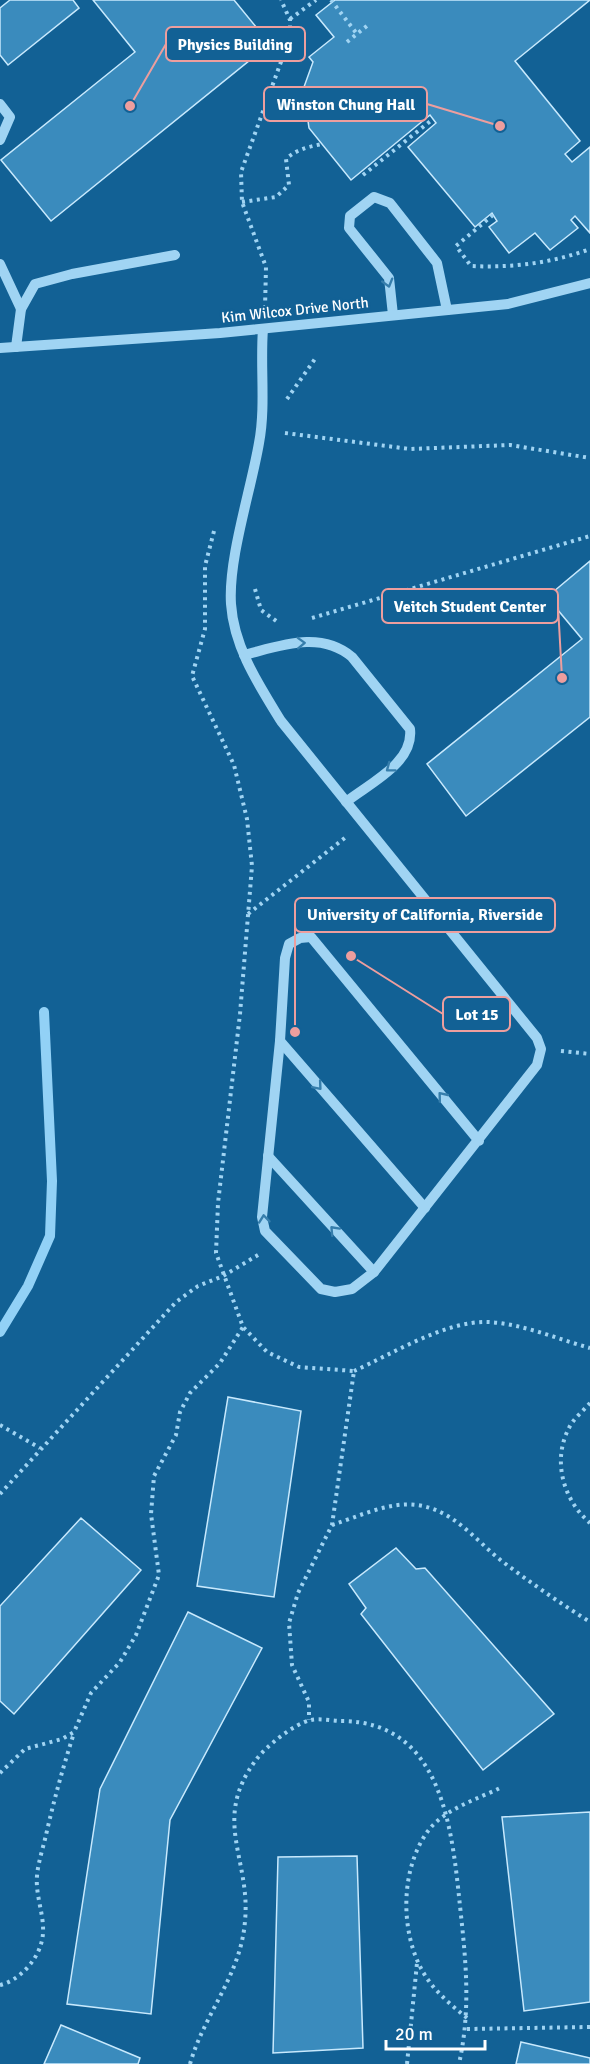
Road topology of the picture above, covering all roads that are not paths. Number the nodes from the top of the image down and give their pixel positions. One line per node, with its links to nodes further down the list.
1 (0, 104): 2 (street)
2 (0, 140)
3 (175, 255): 6 (street)
4 (0, 264): 6 (street)
5 (590, 283): 7 (street, Kim Wilcox Drive North)
6 (21, 309): 10 (street)
7 (447, 310): 8 (street, Kim Wilcox Drive North); 8 (street, one-way to 8)
8 (393, 315): 9 (street, Kim Wilcox Drive North)
9 (263, 328): 10 (street, Kim Wilcox Drive North); 12 (street)
10 (16, 347): 11 (street, Kim Wilcox Drive North)
11 (0, 348)
12 (244, 655): 13 (street); 13 (street, one-way to 13)
13 (346, 802): 15 (street)
14 (280, 1041): 15 (street, one-way to 14); 16 (street); 17 (street, one-way to 17)
15 (479, 1141): 17 (street)
16 (268, 1156): 18 (street, one-way to 16); 18 (street, one-way to 16)
17 (425, 1208): 18 (street)
18 (374, 1272)

